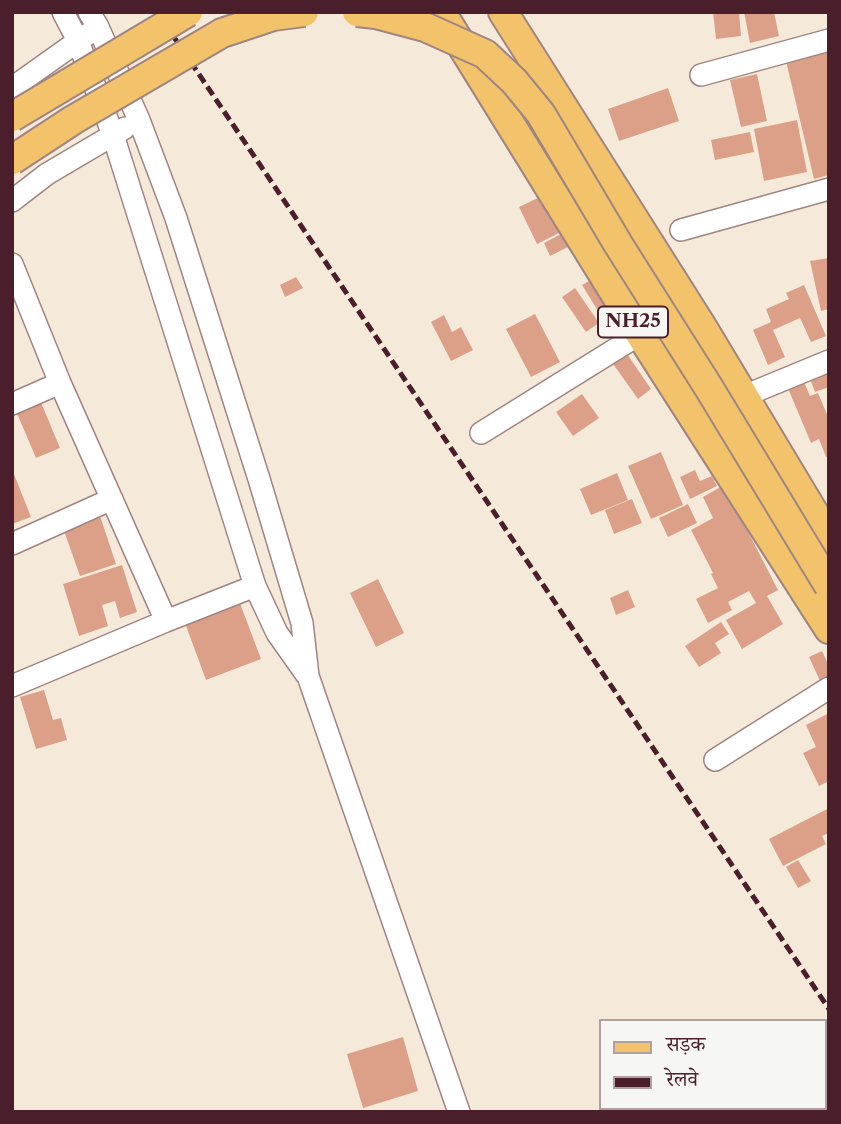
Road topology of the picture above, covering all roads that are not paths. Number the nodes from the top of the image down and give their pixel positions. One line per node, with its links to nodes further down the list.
1 (63, 12): 9 (street)
2 (188, 12): 12 (main road, bridge)
3 (304, 12): 15 (main road, bridge)
4 (357, 12): 30 (main road, bridge)
5 (441, 12): 20 (main road, NH25)
6 (503, 12): 23 (main road, NH25)
7 (94, 20): 9 (street); 13 (street)
8 (829, 40): 10 (street)
9 (78, 41): 11 (street); 14 (street)
10 (701, 75)
11 (12, 88)
12 (12, 117)
13 (139, 120): 14 (street); 33 (street)
14 (113, 135): 17 (street); 29 (street)
15 (12, 160)
16 (829, 189): 18 (street)
17 (12, 201)
18 (681, 230)
19 (12, 264): 22 (street)
20 (640, 334): 25 (street); 32 (main road, NH25)
21 (829, 361): 23 (street)
22 (60, 383): 24 (street); 26 (street)
23 (744, 396): 27 (main road, NH25)
24 (12, 404)
25 (481, 433)
26 (112, 499): 28 (street); 31 (street)
27 (829, 538)
28 (12, 544)
29 (255, 586): 31 (street); 33 (street)
30 (829, 586)
31 (166, 621): 34 (street)
32 (829, 629)
33 (308, 676): 37 (street)
34 (12, 687)
35 (829, 688): 36 (street)
36 (715, 760)
37 (459, 1112)

